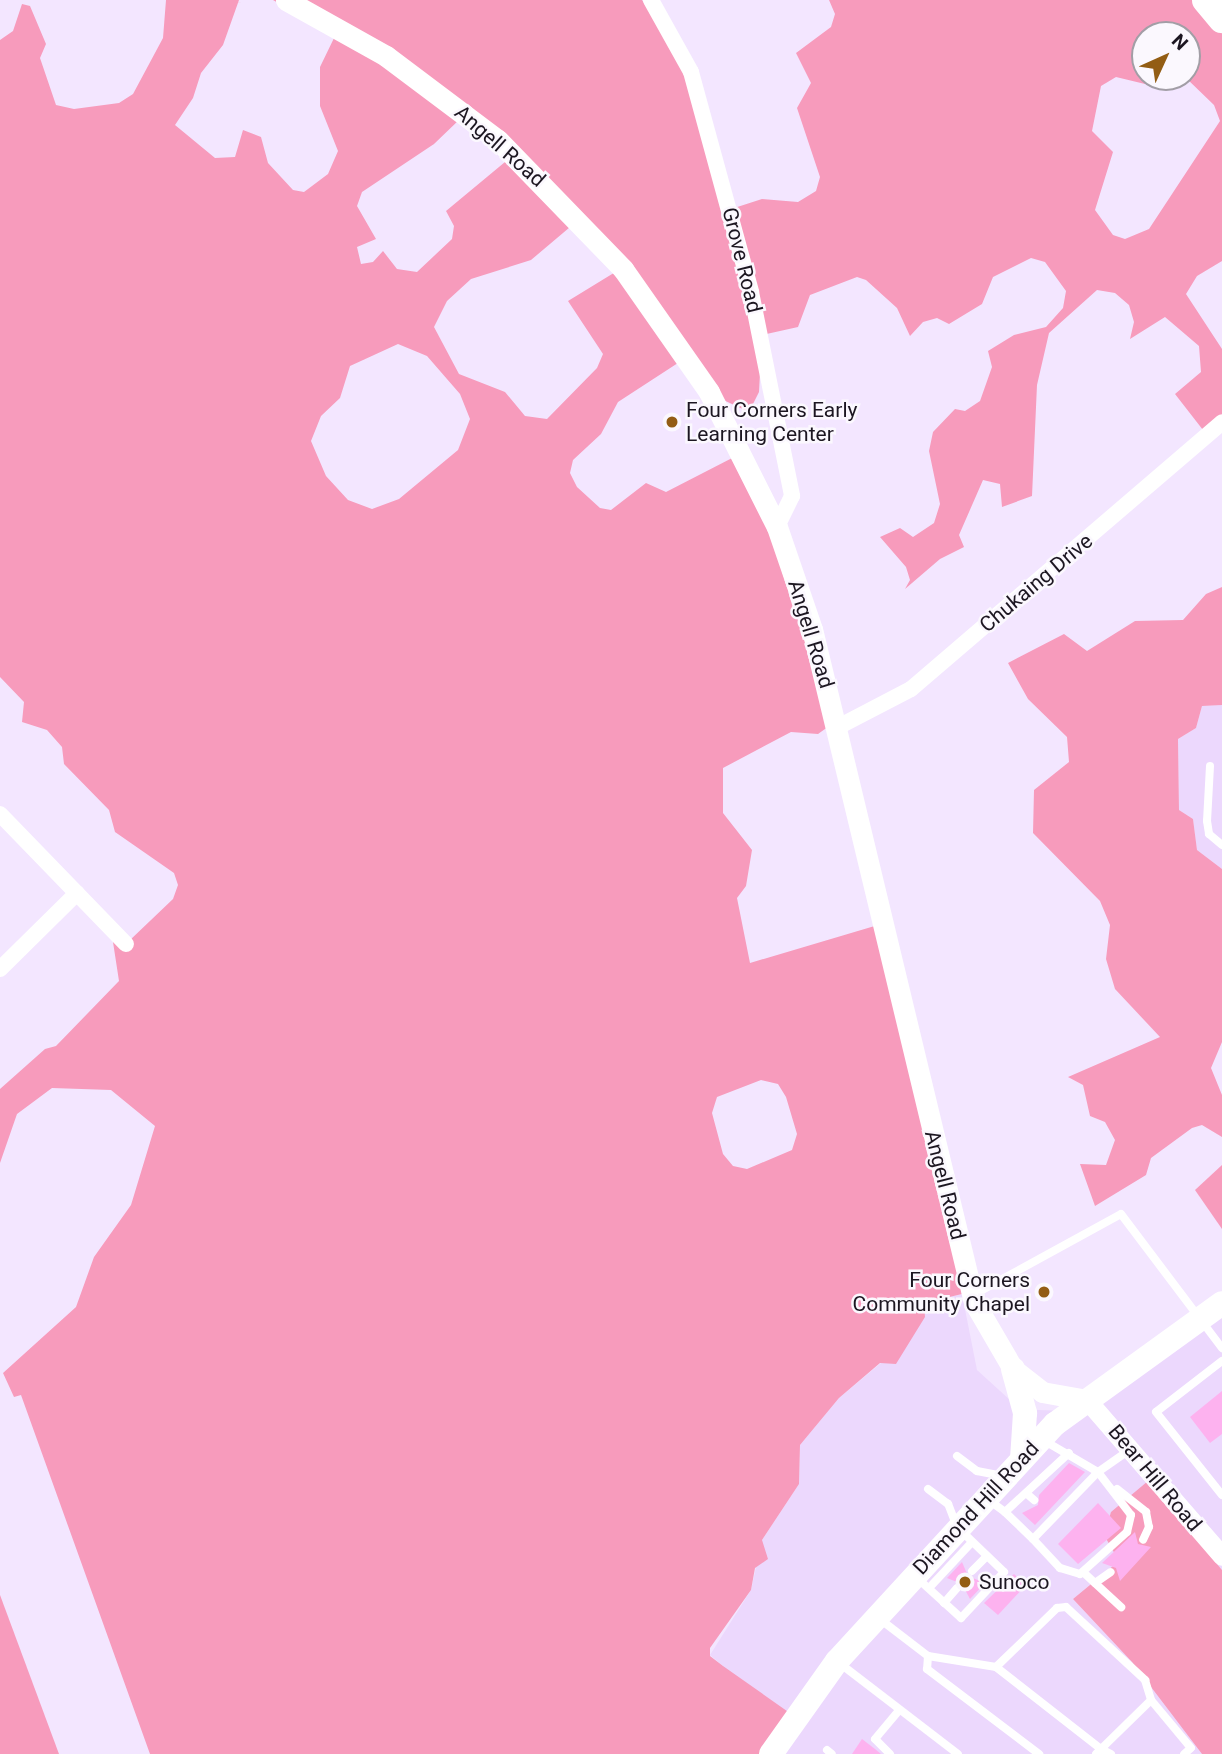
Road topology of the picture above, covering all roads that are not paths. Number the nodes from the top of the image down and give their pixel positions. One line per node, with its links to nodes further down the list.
1 (286, 0): 6 (main road, Angell Road)
2 (651, 0): 6 (street, Grove Road)
3 (1206, 0): 4 (highway)
4 (1222, 19)
5 (1222, 422): 7 (street, Chukaing Drive)
6 (777, 527): 7 (main road, Angell Road)
7 (838, 727): 14 (main road, Angell Road)
8 (1210, 766): 10 (lane)
9 (0, 814): 11 (street)
10 (1222, 845)
11 (77, 893): 12 (street); 13 (street)
12 (125, 944)
13 (0, 969)
14 (972, 1295): 16 (lane); 19 (main road, Angell Road)
15 (1222, 1303): 16 (main road, Diamond Hill Road)
16 (1198, 1319): 17 (lane); 20 (main road, Diamond Hill Road)
17 (1222, 1349)
18 (1222, 1361): 32 (lane)
19 (1013, 1368): 20 (main road, Angell Road); 25 (main road)
20 (1087, 1399): 21 (main road, Diamond Hill Road); 22 (street, Bear Hill Road)
21 (1041, 1439): 23 (lane); 25 (main road, Diamond Hill Road)
22 (1132, 1448): 26 (lane); 39 (street, Bear Hill Road)
23 (1069, 1452): 26 (lane); 27 (lane)
24 (957, 1456): 25 (lane)
25 (1014, 1468): 33 (main road, Diamond Hill Road)
26 (1098, 1472): 28 (lane); 37 (lane)
27 (1040, 1479): 29 (lane); 31 (lane)
28 (1110, 1485): 38 (lane); 42 (lane)
29 (1047, 1486)
30 (928, 1489): 36 (lane)
31 (1026, 1493): 34 (lane); 35 (lane)
32 (1222, 1495)
33 (985, 1498): 35 (lane); 36 (main road, Diamond Hill Road)
34 (1034, 1500)
35 (1005, 1512): 37 (lane)
36 (965, 1534): 40 (lane); 44 (main road, Diamond Hill Road)
37 (1033, 1539): 42 (lane)
38 (1143, 1540)
39 (1220, 1551)
40 (987, 1556): 41 (lane); 47 (lane)
41 (972, 1571)
42 (1083, 1572): 45 (lane)
43 (1111, 1572): 45 (lane)
44 (921, 1581): 47 (lane); 49 (main road, Diamond Hill Road)
45 (1095, 1583): 48 (lane)
46 (957, 1588): 47 (lane)
47 (944, 1603)
48 (1121, 1608)
49 (875, 1617): 50 (lane); 51 (main road, Diamond Hill Road)
50 (928, 1656): 52 (lane); 59 (lane)
51 (837, 1661): 54 (lane); 56 (main road, Diamond Hill Road)
52 (996, 1667): 53 (lane); 55 (lane)
53 (1151, 1700): 55 (lane); 61 (lane)
54 (899, 1710): 57 (lane); 58 (lane)
55 (1098, 1751): 60 (lane)
56 (771, 1754)
57 (890, 1754)
58 (958, 1754)
59 (1039, 1754)
60 (1111, 1754)
61 (1184, 1754)

